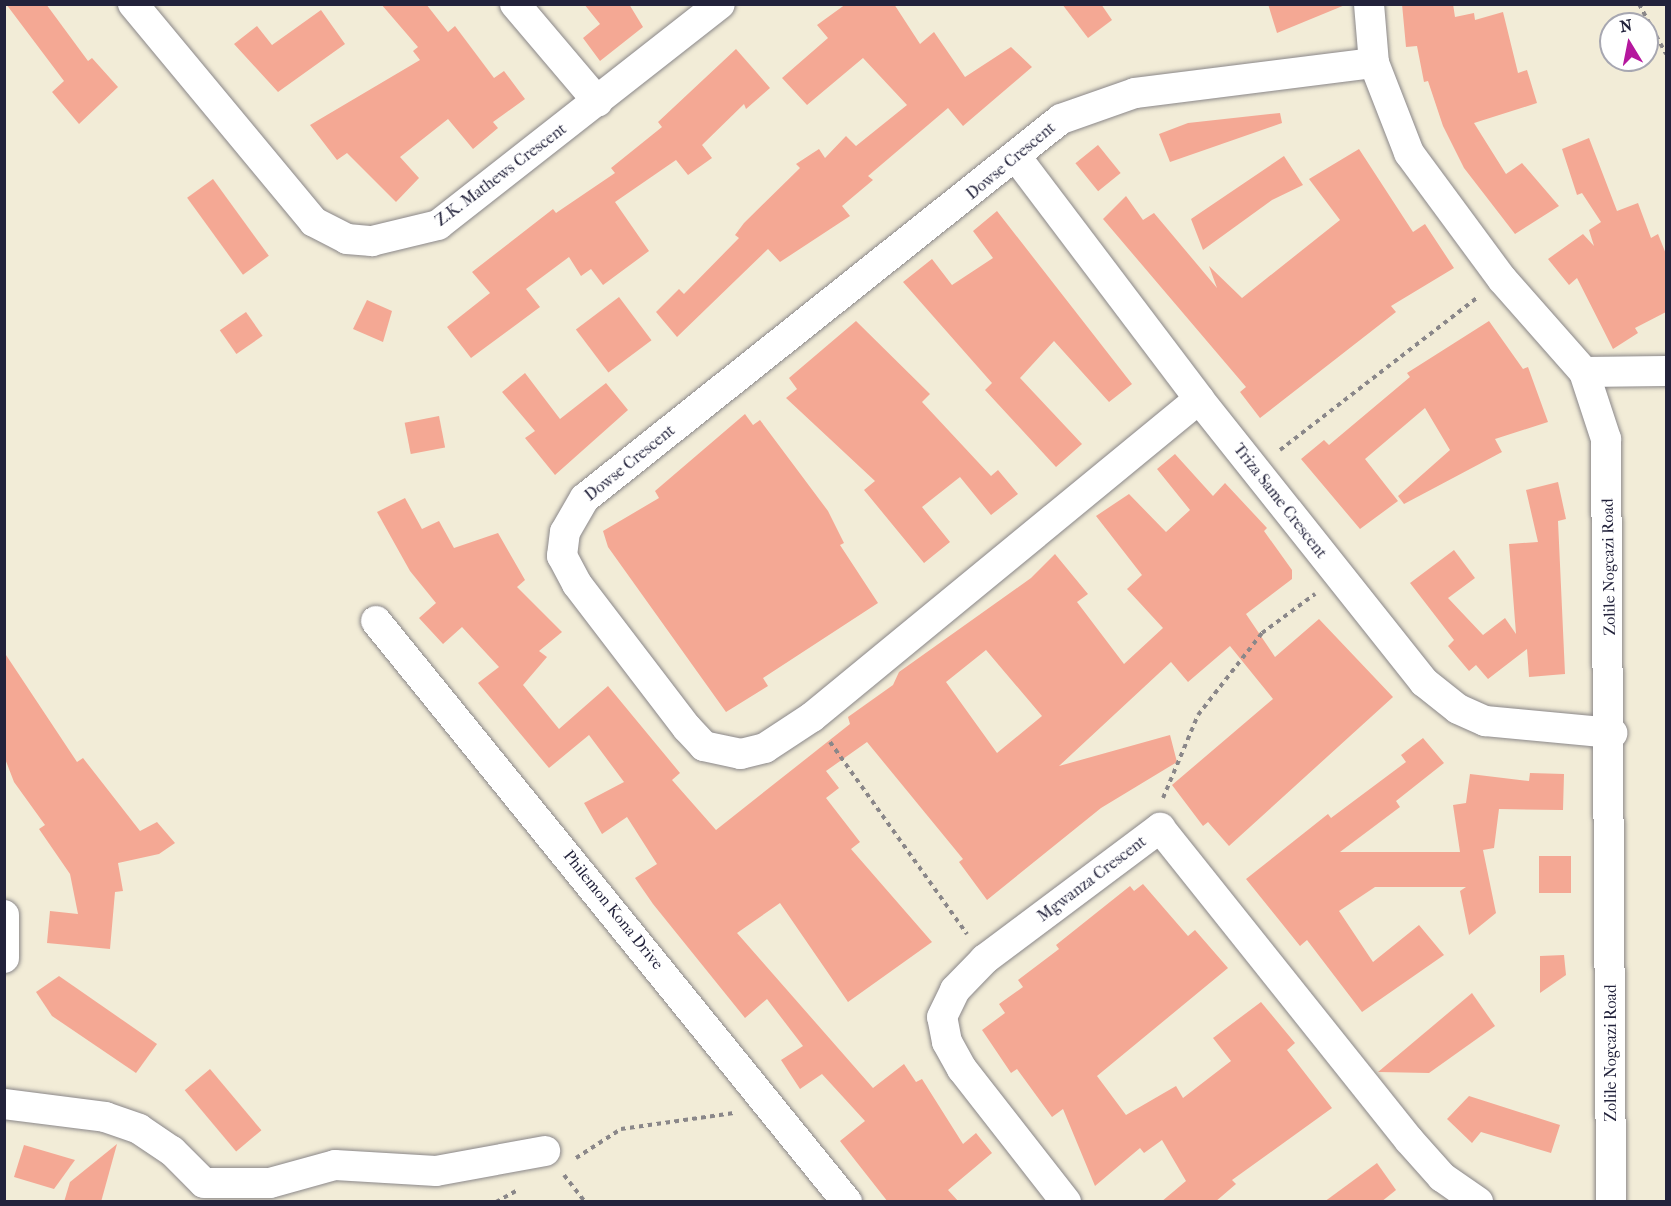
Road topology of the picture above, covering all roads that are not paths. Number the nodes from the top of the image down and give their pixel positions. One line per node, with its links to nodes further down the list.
1 (133, 4): 6 (street, Z.K. Mathews Crescent)
2 (515, 4): 6 (street)
3 (720, 4): 6 (street, Z.K. Mathews Crescent)
4 (1369, 4): 5 (street, Zolile Nogcazi Road)
5 (1374, 63): 7 (street, Dowse Crescent); 9 (street, Zolile Nogcazi Road)
6 (598, 102)
7 (1017, 158): 10 (street, Triza Same Crescent); 10 (street, Dowse Crescent)
8 (1666, 371): 9 (street)
9 (1584, 372): 12 (street, Zolile Nogcazi Road)
10 (1198, 399): 12 (street, Triza Same Crescent)
11 (376, 621): 17 (street, Philemon Kona Drive)
12 (1612, 733): 20 (street, Zolile Nogcazi Road)
13 (4, 915): 14 (street)
14 (4, 958)
15 (4, 1104): 16 (street)
16 (556, 1157)
17 (847, 1202)
18 (1066, 1202): 19 (street, Mgwanza Crescent)
19 (1478, 1202)
20 (1611, 1202)

